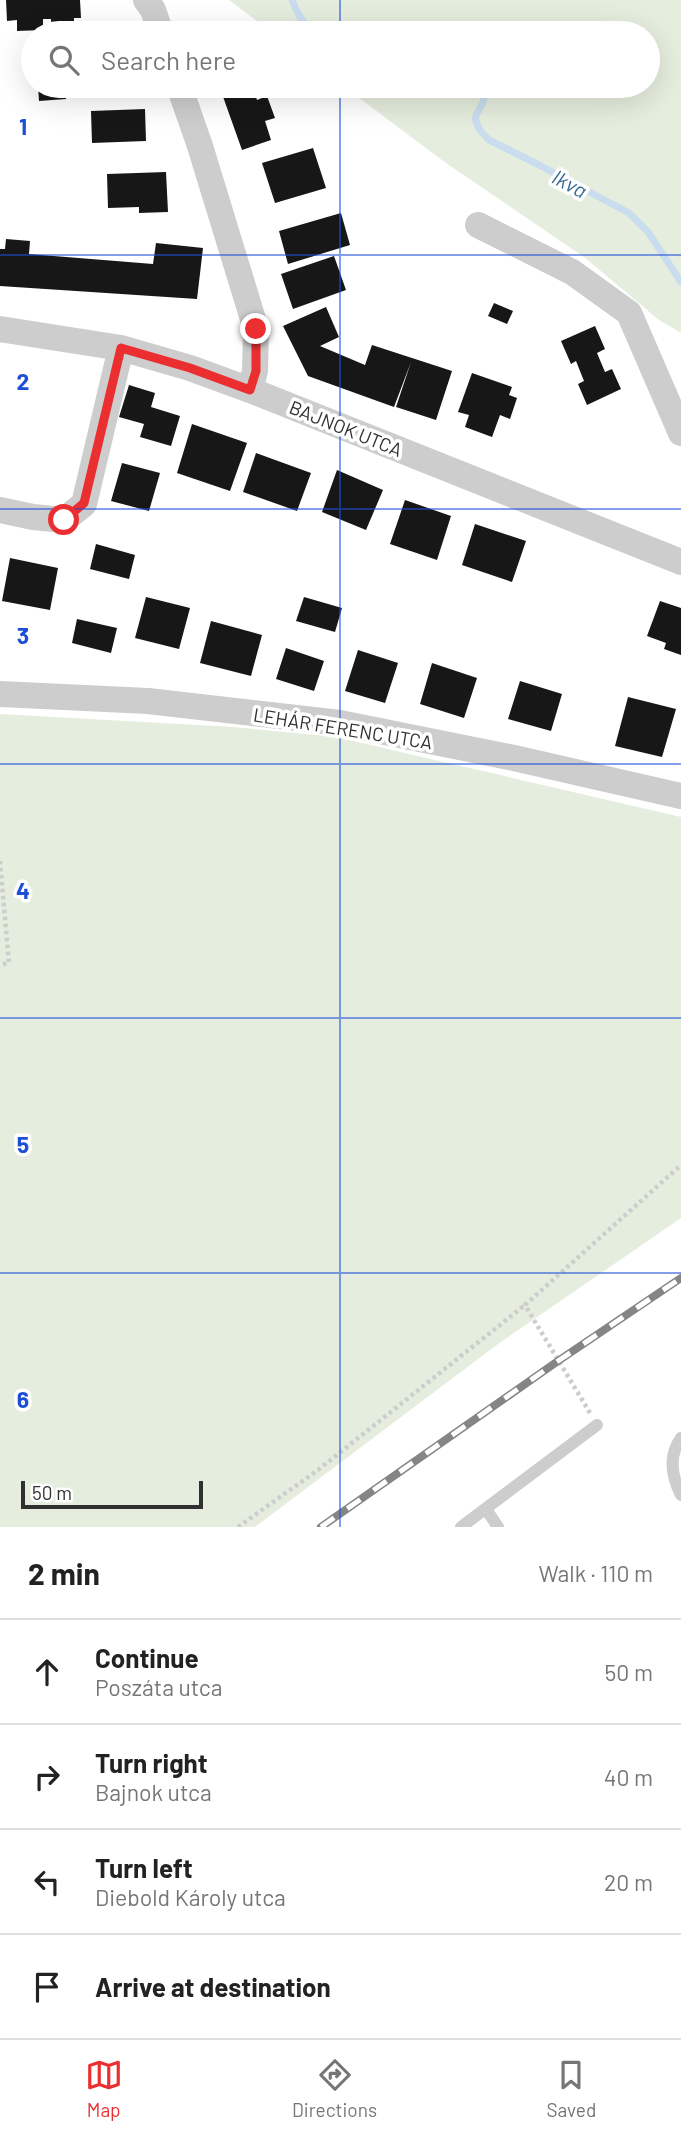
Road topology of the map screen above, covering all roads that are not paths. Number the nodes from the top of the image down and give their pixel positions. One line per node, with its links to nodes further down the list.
1 (146, 0): 2 (street)
2 (157, 21)
3 (183, 98): 7 (street)
4 (478, 225): 8 (street)
5 (0, 329): 6 (street, BAJNOK UTCA)
6 (121, 348): 7 (street, BAJNOK UTCA); 9 (street)
7 (250, 390): 10 (street, BAJNOK UTCA)
8 (681, 433)
9 (0, 510)
10 (681, 562)
11 (0, 694): 12 (street, LEHÁR FERENC UTCA)
12 (681, 796)
13 (597, 1425): 16 (lane)
14 (681, 1438): 15 (lane)
15 (681, 1495)
16 (486, 1509): 17 (lane); 18 (lane)
17 (460, 1527)
18 (498, 1527)

